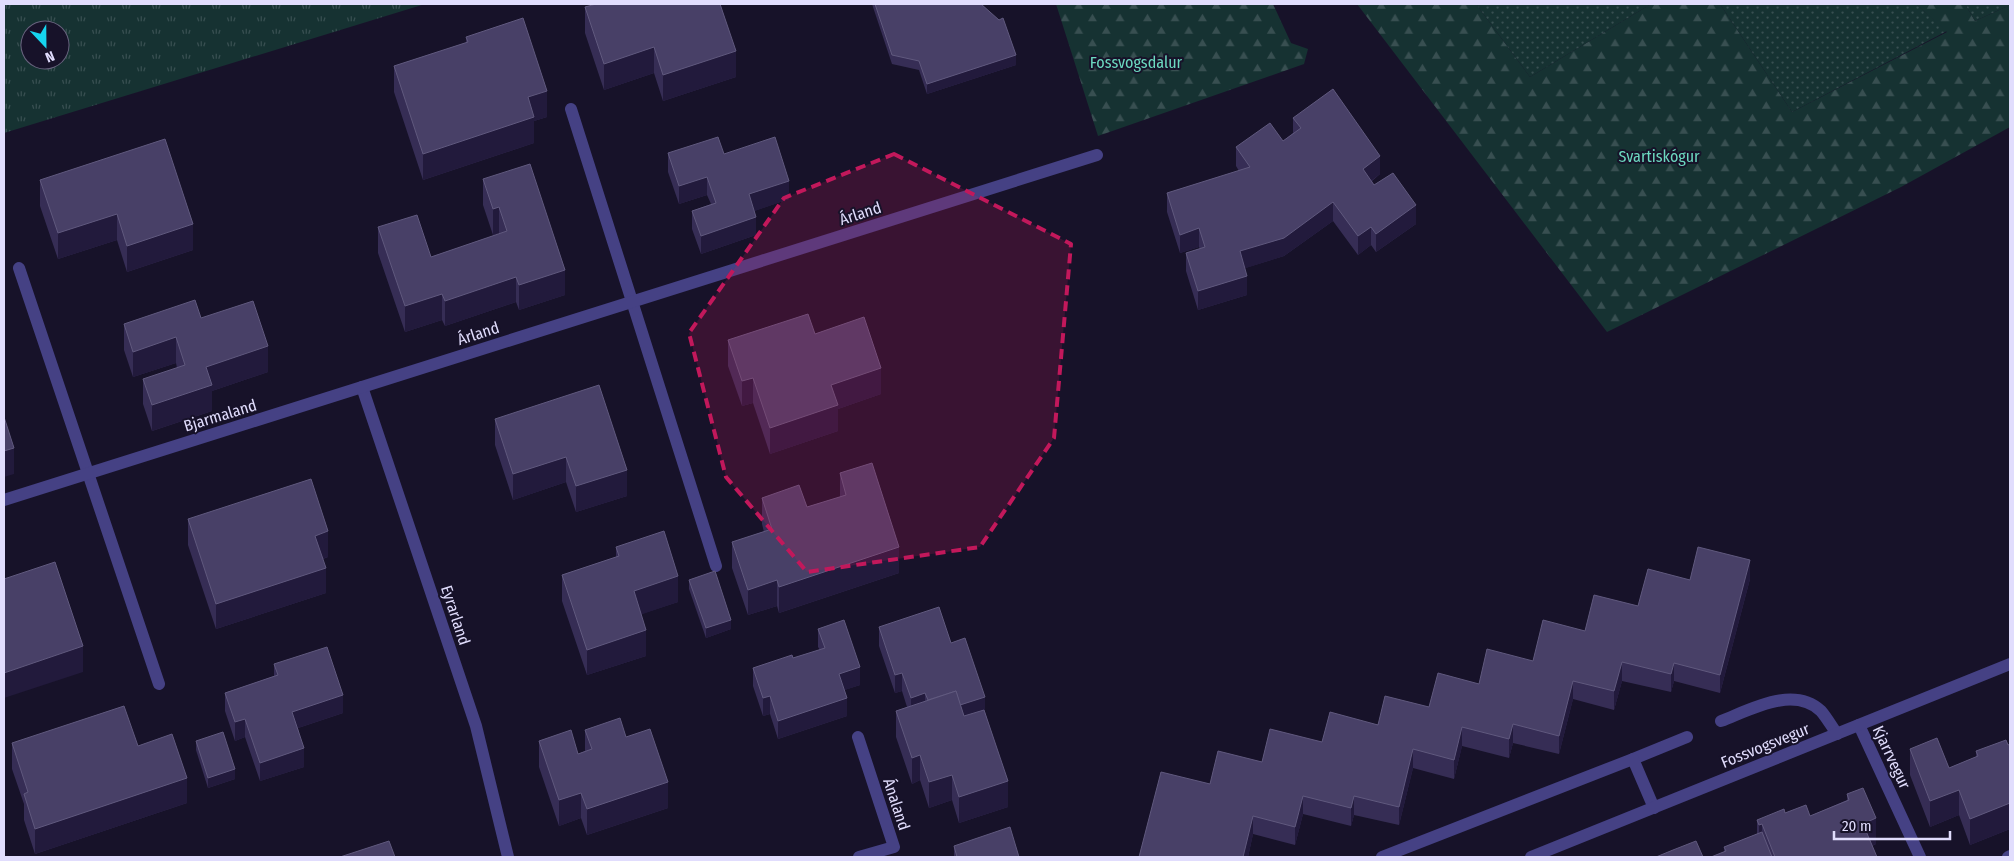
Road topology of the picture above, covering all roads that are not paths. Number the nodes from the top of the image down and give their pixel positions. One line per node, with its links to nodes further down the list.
1 (571, 109): 4 (street)
2 (1097, 155): 4 (street, Árland)
3 (19, 268): 6 (street)
4 (632, 302): 5 (street, Árland); 8 (street)
5 (362, 387): 6 (street, Bjarmaland); 18 (street, Eyrarland)
6 (88, 473): 7 (street, Bjarmaland); 10 (street)
7 (4, 500)
8 (716, 566)
9 (2010, 664): 12 (street, Fossvogsvegur)
10 (158, 684)
11 (1720, 721): 13 (street)
12 (1859, 725): 13 (street, Fossvogsvegur); 22 (street, Kjarrvegur)
13 (1837, 734): 17 (street, Fossvogsvegur)
14 (1687, 737): 16 (street)
15 (858, 738): 19 (street, Ánaland)
16 (1633, 759): 17 (street); 20 (street)
17 (1654, 808): 21 (street, Fossvogsvegur)
18 (508, 857)
19 (859, 857)
20 (1382, 857)
21 (1531, 857)
22 (1920, 857)

